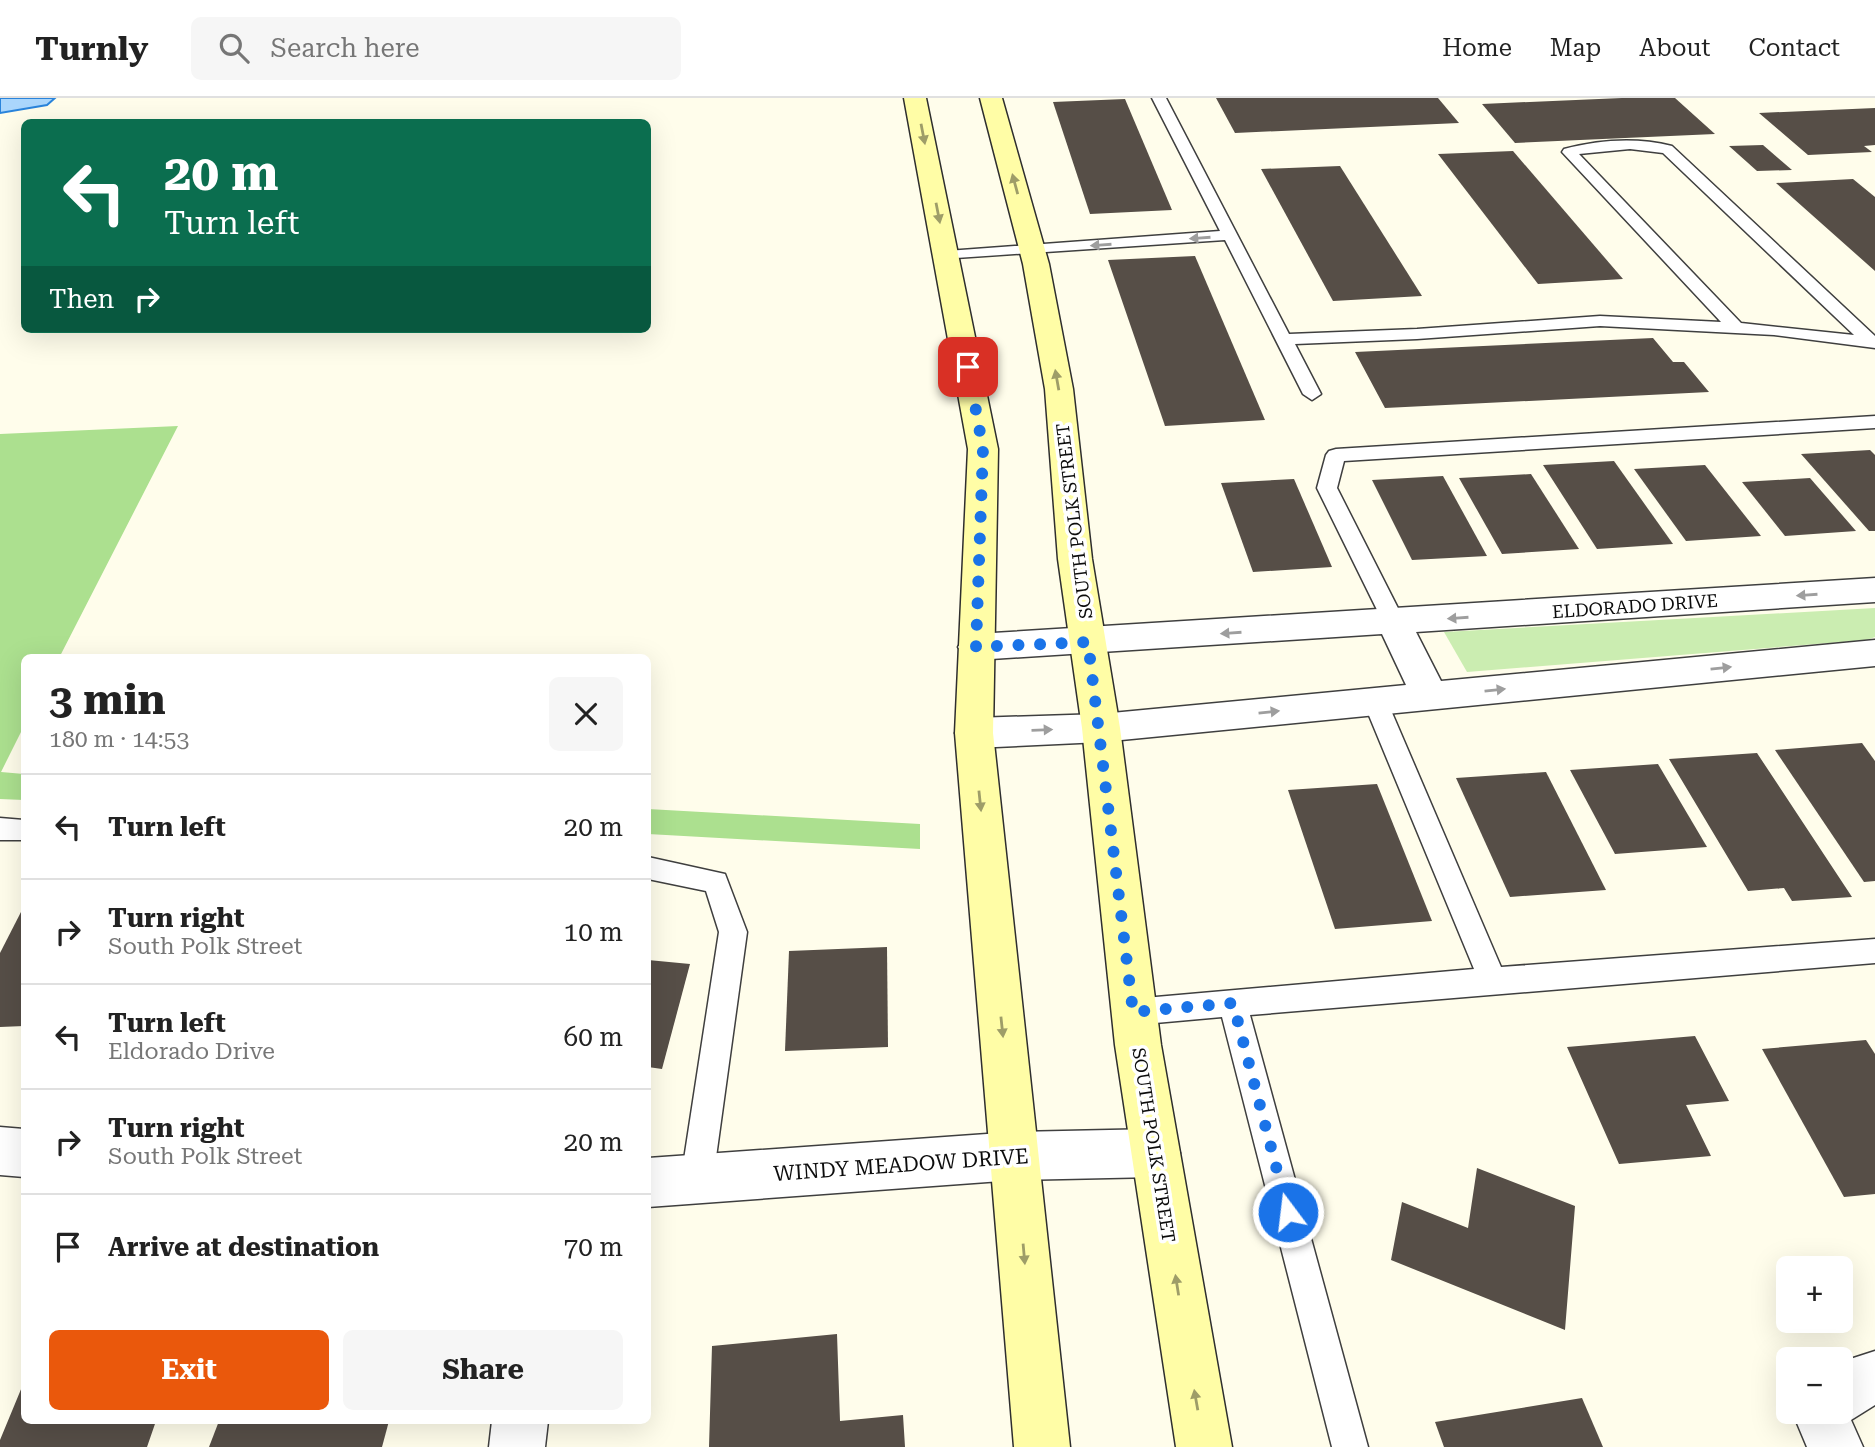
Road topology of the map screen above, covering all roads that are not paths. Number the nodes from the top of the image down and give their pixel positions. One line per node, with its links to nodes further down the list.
1 (915, 98): 6 (main road, one-way to 6)
2 (991, 98): 5 (main road, SOUTH POLK STREET, one-way to 2)
3 (1160, 98): 4 (lane)
4 (1231, 235): 5 (lane, one-way to 5); 8 (lane)
5 (1032, 250): 6 (lane); 14 (main road, SOUTH POLK STREET, one-way to 5)
6 (947, 256): 15 (main road)
7 (1735, 327): 8 (lane); 9 (lane); 9 (lane)
8 (1284, 339): 10 (lane)
9 (1874, 343)
10 (1312, 394)
11 (1875, 422): 13 (lane)
12 (1875, 590): 13 (street, ELDORADO DRIVE, one-way to 13)
13 (1394, 622): 14 (street, ELDORADO DRIVE, one-way to 14); 17 (street)
14 (1088, 642): 15 (street, ELDORADO DRIVE); 19 (main road, SOUTH POLK STREET)
15 (976, 647): 20 (main road)
16 (1875, 653): 17 (street, one-way to 16)
17 (1430, 696): 18 (street)
18 (1376, 701): 19 (street, one-way to 18); 25 (lane)
19 (1101, 728): 20 (street, one-way to 19); 27 (main road, SOUTH POLK STREET)
20 (974, 733): 31 (main road, one-way to 31)
21 (0, 829): 22 (lane)
22 (21, 830)
23 (651, 869): 32 (lane)
24 (1875, 951): 25 (lane)
25 (1493, 980): 26 (lane)
26 (1233, 1003): 27 (lane); 41 (lane)
27 (1133, 1012): 30 (main road, SOUTH POLK STREET)
28 (0, 1151): 29 (street)
29 (21, 1153)
30 (1156, 1153): 31 (street, WINDY MEADOW DRIVE); 40 (main road, SOUTH POLK STREET, one-way to 30)
31 (1015, 1156): 32 (street, WINDY MEADOW DRIVE); 39 (main road, one-way to 39)
32 (697, 1179): 33 (street, WINDY MEADOW DRIVE)
33 (651, 1183)
34 (1875, 1378): 35 (street)
35 (1853, 1385)
36 (520, 1424): 38 (street)
37 (1825, 1424): 42 (street)
38 (517, 1447)
39 (1042, 1447)
40 (1204, 1447)
41 (1350, 1447)
42 (1835, 1447)

